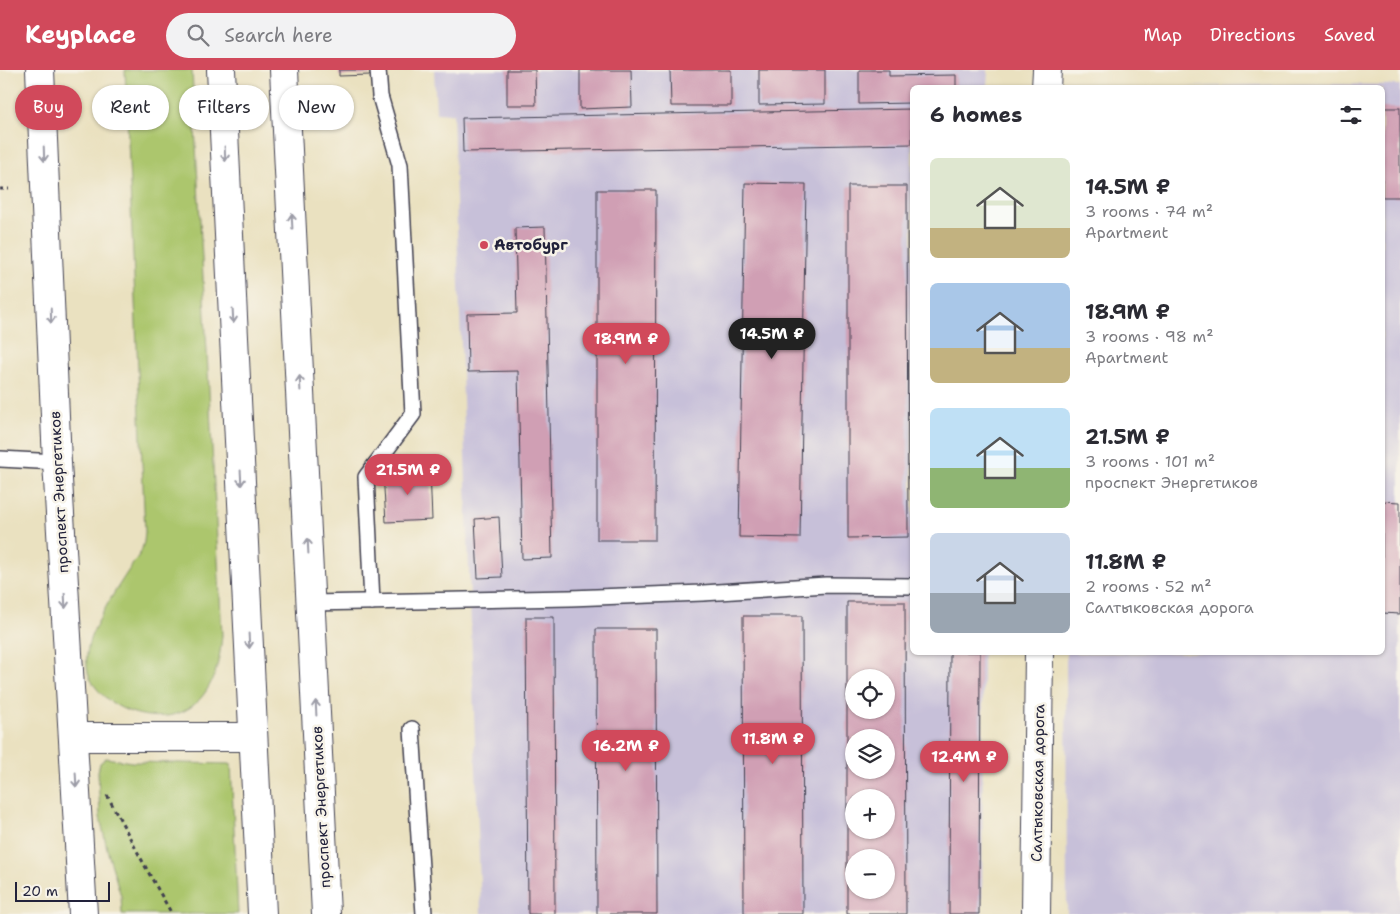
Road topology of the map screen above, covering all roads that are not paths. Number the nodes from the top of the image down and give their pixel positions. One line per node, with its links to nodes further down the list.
1 (40, 70): 8 (main road, проспект Энергетиков, one-way to 8)
2 (220, 70): 15 (main road, one-way to 15)
3 (284, 70): 11 (main road, проспект Энергетиков, one-way to 3)
4 (378, 70): 10 (lane)
5 (1047, 70): 6 (main road)
6 (1046, 85)
7 (0, 459): 8 (lane)
8 (57, 462): 14 (main road, проспект Энергетиков, one-way to 14)
9 (910, 586): 10 (lane)
10 (372, 602): 11 (lane)
11 (311, 603): 18 (main road, проспект Энергетиков, one-way to 11)
12 (1039, 655): 20 (main road, Салтыковская дорога)
13 (412, 729): 19 (lane)
14 (73, 737): 15 (main road); 16 (main road, проспект Энергетиков, one-way to 16)
15 (253, 738): 17 (main road)
16 (84, 914)
17 (262, 914)
18 (326, 914)
19 (424, 914)
20 (1036, 914)

